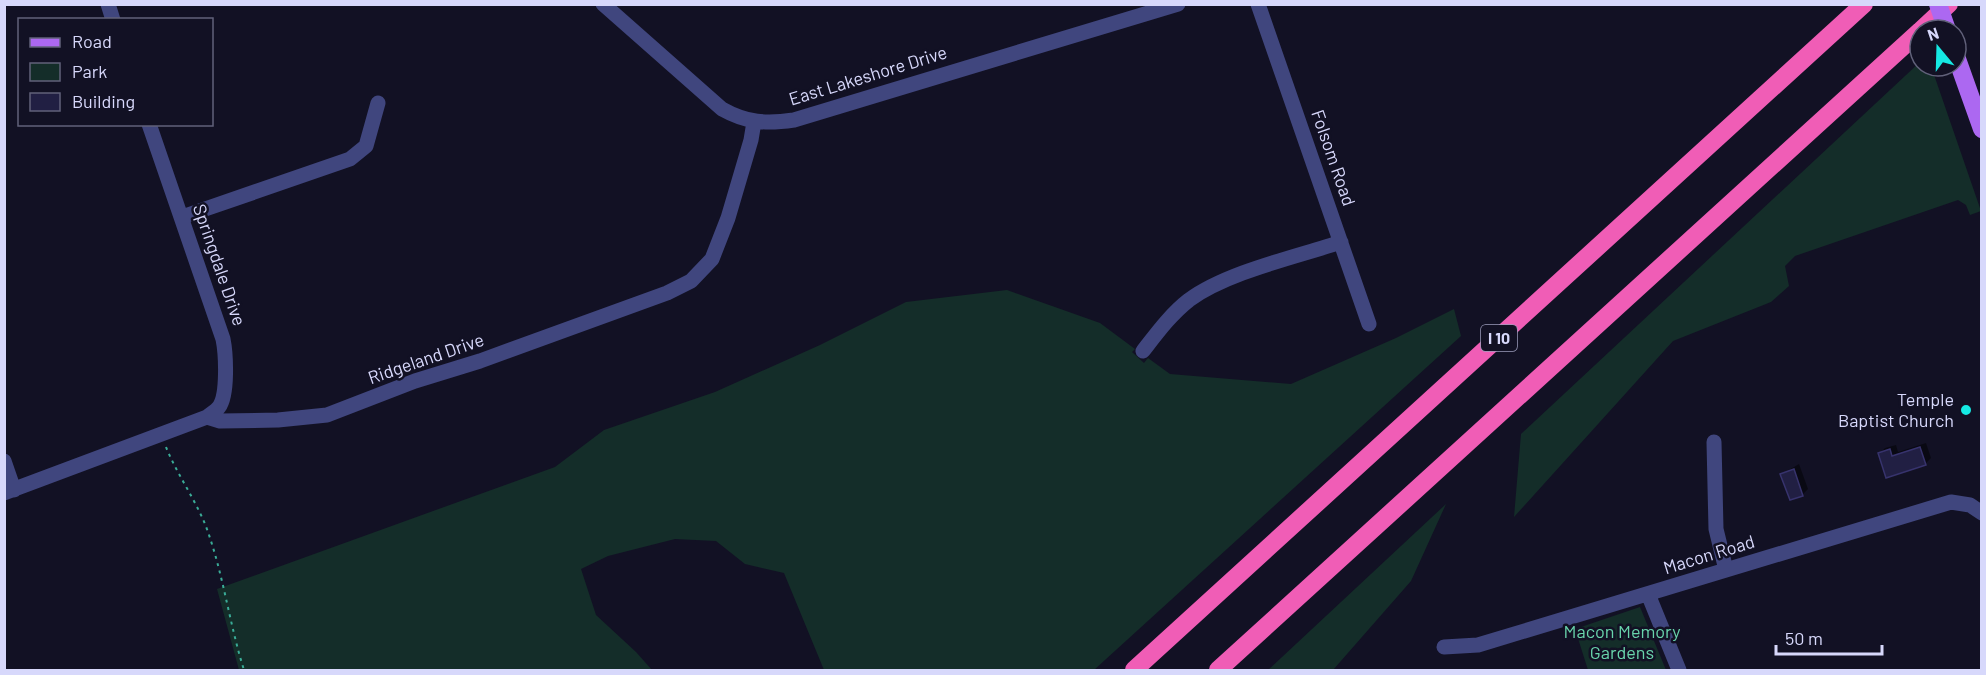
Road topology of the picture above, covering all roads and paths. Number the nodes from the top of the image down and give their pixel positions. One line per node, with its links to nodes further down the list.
1 (603, 4): 10 (street, East Lakeshore Drive)
2 (1178, 4): 10 (street, East Lakeshore Drive)
3 (1258, 4): 14 (street, Folsom Road)
4 (1864, 4): 27 (highway, I 10)
5 (1949, 4): 6 (highway)
6 (1933, 18)
7 (1908, 41): 28 (highway)
8 (1963, 78): 12 (main road)
9 (378, 103): 13 (street)
10 (754, 122): 17 (street, Ridgeland Drive)
11 (150, 126): 13 (street, Springdale Drive)
12 (1982, 129)
13 (182, 217): 17 (street, Springdale Drive)
14 (1341, 242): 15 (street, Folsom Road); 16 (street)
15 (1369, 324)
16 (1143, 351)
17 (207, 417): 18 (street)
18 (162, 436): 21 (street); 26 (path)
19 (1714, 442): 23 (street)
20 (4, 461): 21 (street)
21 (9, 491)
22 (1982, 513): 23 (street, Macon Road)
23 (1726, 570): 24 (street, Macon Road)
24 (1648, 594): 25 (street, Macon Road); 29 (street)
25 (1444, 647)
26 (244, 670)
27 (1134, 670)
28 (1218, 670)
29 (1679, 670)

